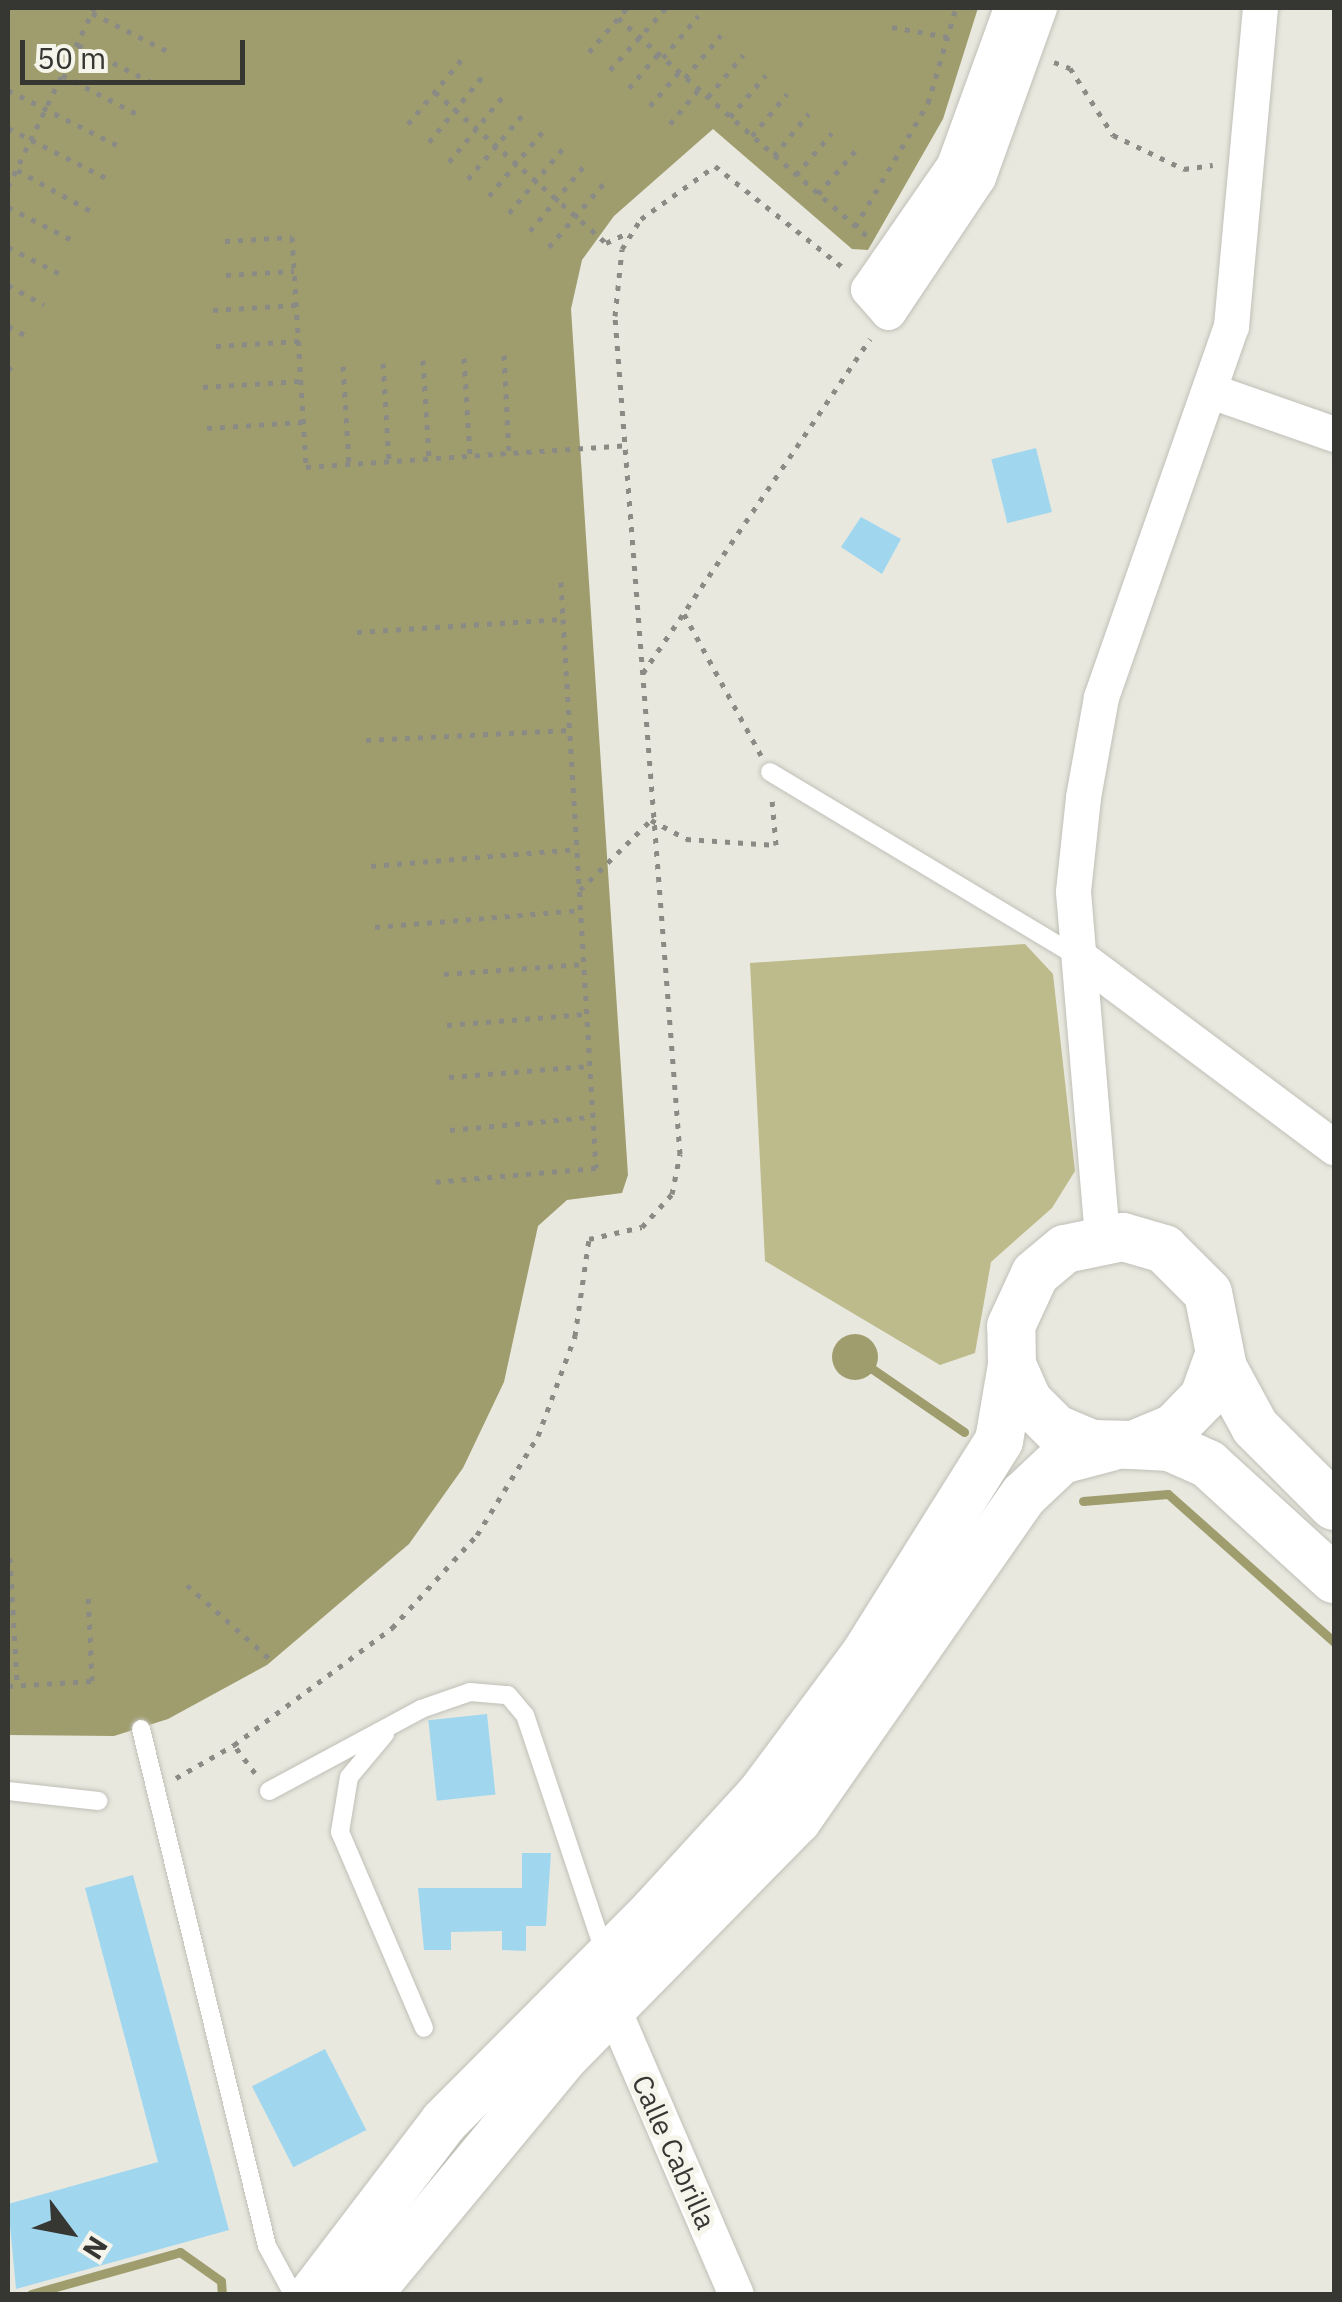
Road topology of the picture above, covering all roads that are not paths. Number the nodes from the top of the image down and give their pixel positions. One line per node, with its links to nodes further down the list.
1 (1011, 8): 2 (street)
2 (1039, 8)
3 (1260, 8): 4 (street)
4 (1214, 392): 5 (street); 7 (street)
5 (1334, 434)
6 (770, 772): 7 (lane)
7 (1081, 958): 8 (street); 9 (street)
8 (1334, 1147)
9 (1102, 1237): 10 (street); 11 (street)
10 (1218, 1355): 12 (street); 13 (street)
11 (1012, 1365): 12 (street); 20 (street)
12 (1122, 1446): 14 (street); 21 (street)
13 (1334, 1506)
14 (1334, 1579)
15 (392, 1726): 18 (lane); 20 (lane); 22 (lane)
16 (141, 1729): 23 (lane)
17 (8, 1790): 19 (lane)
18 (270, 1791)
19 (98, 1801)
20 (606, 1960): 24 (street)
21 (613, 2009): 25 (street); 26 (street, Calle Cabrilla)
22 (424, 2028)
23 (293, 2294)
24 (313, 2294)
25 (368, 2294)
26 (736, 2294)

